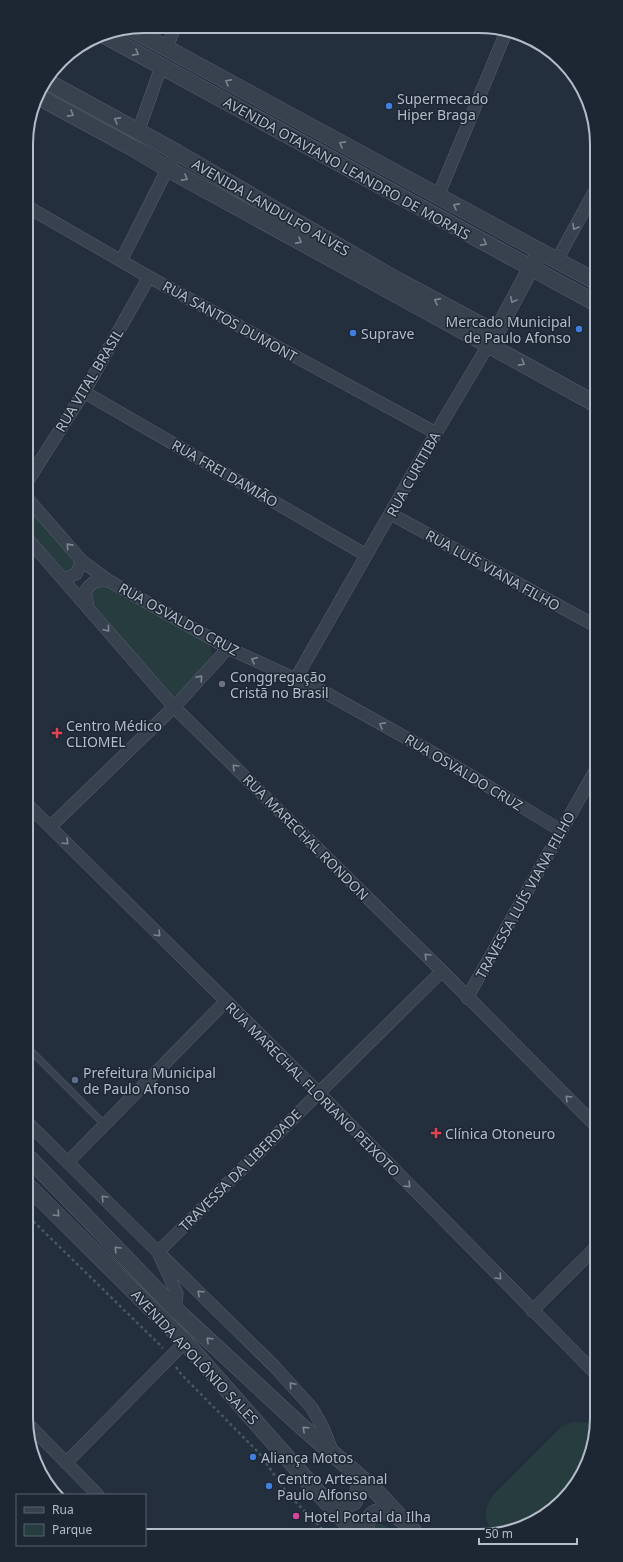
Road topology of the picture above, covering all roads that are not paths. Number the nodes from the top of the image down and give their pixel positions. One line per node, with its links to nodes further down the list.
1 (139, 33): 5 (street, AVENIDA OTAVIANO LEANDRO DE MORAIS)
2 (172, 33): 5 (street)
3 (504, 36): 14 (street)
4 (110, 39): 6 (street, AVENIDA OTAVIANO LEANDRO DE MORAIS, one-way to 6)
5 (167, 48): 9 (street, AVENIDA OTAVIANO LEANDRO DE MORAIS, one-way to 5)
6 (161, 67): 10 (street); 11 (street, AVENIDA OTAVIANO LEANDRO DE MORAIS)
7 (51, 85): 10 (street, AVENIDA LANDULFO ALVES, one-way to 7)
8 (42, 99): 13 (street, AVENIDA LANDULFO ALVES, one-way to 13)
9 (315, 130): 11 (street); 14 (street, AVENIDA OTAVIANO LEANDRO DE MORAIS, one-way to 9)
10 (138, 132): 12 (street, AVENIDA LANDULFO ALVES)
11 (306, 146): 20 (street, AVENIDA OTAVIANO LEANDRO DE MORAIS, one-way to 20)
12 (176, 152): 13 (street); 24 (street, AVENIDA LANDULFO ALVES, one-way to 12)
13 (168, 169): 19 (street); 24 (street, AVENIDA LANDULFO ALVES, one-way to 24)
14 (438, 196): 17 (street, AVENIDA OTAVIANO LEANDRO DE MORAIS, one-way to 14)
15 (590, 200): 18 (street, one-way to 18)
16 (33, 210): 19 (street, RUA SANTOS DUMONT)
17 (540, 251): 18 (street, AVENIDA OTAVIANO LEANDRO DE MORAIS); 20 (street, RUA CURITIBA)
18 (557, 260): 22 (street, AVENIDA OTAVIANO LEANDRO DE MORAIS)
19 (121, 261): 21 (street, RUA SANTOS DUMONT)
20 (531, 268): 23 (street, AVENIDA OTAVIANO LEANDRO DE MORAIS); 24 (street, RUA CURITIBA, one-way to 24)
21 (150, 277): 25 (street, RUA VITAL BRASIL); 27 (street, RUA SANTOS DUMONT)
22 (590, 278)
23 (590, 300)
24 (492, 339): 26 (street, one-way to 26); 27 (street, RUA CURITIBA)
25 (84, 392): 28 (street, RUA VITAL BRASIL); 32 (street, RUA FREI DAMIÃO)
26 (590, 400)
27 (436, 433): 30 (street, RUA CURITIBA)
28 (33, 473)
29 (33, 506): 33 (street, RUA OSVALDO CRUZ, one-way to 29)
30 (391, 514): 32 (street, RUA CURITIBA); 37 (street, RUA LUÍS VIANA FILHO)
31 (33, 544): 34 (street, RUA MARECHAL RONDON)
32 (366, 555): 39 (street, RUA CURITIBA)
33 (82, 560): 34 (street); 35 (street, RUA OSVALDO CRUZ)
34 (64, 578): 36 (street, RUA MARECHAL RONDON)
35 (109, 581): 36 (street); 38 (street, RUA OSVALDO CRUZ)
36 (88, 607): 40 (street, RUA MARECHAL RONDON, one-way to 40)
37 (590, 623)
38 (228, 648): 39 (street, RUA OSVALDO CRUZ, one-way to 38); 40 (street, one-way to 38)
39 (295, 680): 44 (street, RUA OSVALDO CRUZ, one-way to 39)
40 (174, 707): 43 (street); 45 (street, RUA MARECHAL RONDON, one-way to 40)
41 (590, 779): 44 (street, TRAVESSA LUÍS VIANA FILHO)
42 (33, 810): 43 (street, RUA MARECHAL FLORIANO PEIXOTO)
43 (50, 827): 47 (street, RUA MARECHAL FLORIANO PEIXOTO, one-way to 47)
44 (560, 830): 46 (street, TRAVESSA LUÍS VIANA FILHO)
45 (442, 971): 46 (street, RUA MARECHAL RONDON); 49 (street, TRAVESSA DA LIBERDADE)
46 (467, 998): 50 (street, RUA MARECHAL RONDON, one-way to 46)
47 (226, 1001): 49 (street, RUA MARECHAL FLORIANO PEIXOTO); 51 (street)
48 (33, 1053): 51 (lane)
49 (318, 1092): 56 (street, TRAVESSA DA LIBERDADE); 59 (street, RUA MARECHAL FLORIANO PEIXOTO, one-way to 59)
50 (590, 1120)
51 (104, 1124): 54 (street)
52 (33, 1128): 54 (street, AVENIDA APOLÔNIO SALES)
53 (33, 1162): 58 (street, AVENIDA APOLÔNIO SALES, one-way to 53)
54 (68, 1162): 56 (street, AVENIDA APOLÔNIO SALES, one-way to 54)
55 (33, 1191): 60 (street, AVENIDA APOLÔNIO SALES, one-way to 60)
56 (158, 1252): 58 (street, AVENIDA APOLÔNIO SALES); 63 (street, one-way to 56)
57 (590, 1253): 59 (street)
58 (175, 1309): 63 (street, AVENIDA APOLÔNIO SALES, one-way to 58)
59 (532, 1311): 61 (street, RUA MARECHAL FLORIANO PEIXOTO)
60 (185, 1342): 64 (street); 67 (street, AVENIDA APOLÔNIO SALES)
61 (590, 1368)
62 (34, 1430): 64 (street)
63 (333, 1454): 65 (street, AVENIDA APOLÔNIO SALES)
64 (66, 1463): 66 (street)
65 (355, 1473): 67 (street); 68 (street, AVENIDA APOLÔNIO SALES)
66 (97, 1494)
67 (322, 1497): 69 (street, AVENIDA APOLÔNIO SALES)
68 (410, 1527): 70 (street)
69 (352, 1529)
70 (366, 1529)

